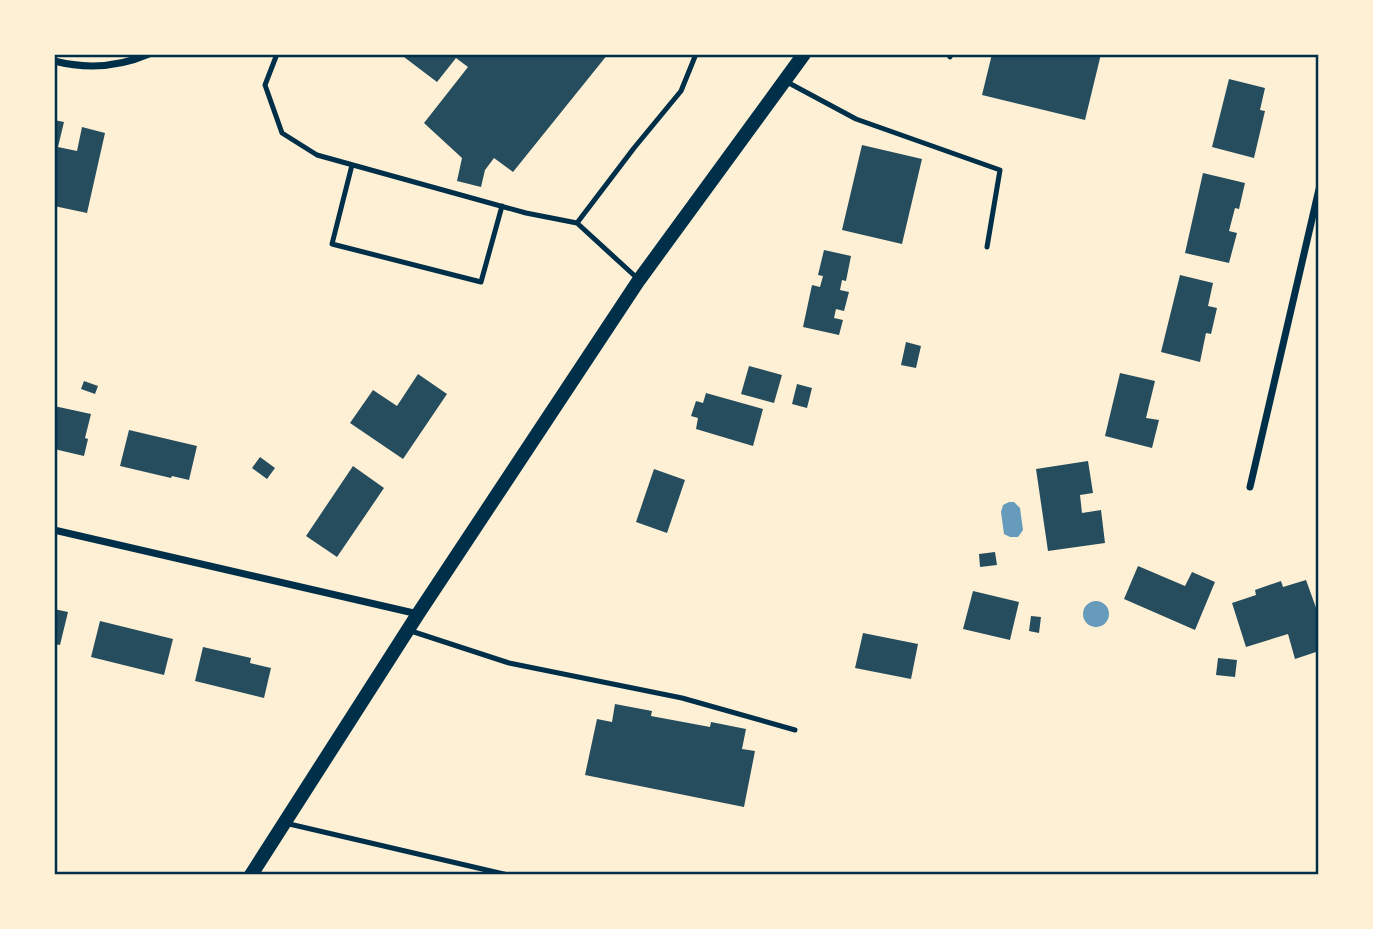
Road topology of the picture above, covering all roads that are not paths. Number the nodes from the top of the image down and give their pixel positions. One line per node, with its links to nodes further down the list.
1 (149, 54): 5 (street)
2 (277, 54): 7 (lane)
3 (696, 54): 10 (lane)
4 (804, 54): 6 (main road)
5 (54, 61)
6 (784, 81): 11 (lane); 12 (main road)
7 (352, 165): 9 (lane); 9 (lane)
8 (1319, 189): 13 (street)
9 (502, 206): 10 (lane)
10 (577, 223): 12 (lane)
11 (987, 247)
12 (639, 280): 15 (main road)
13 (1250, 487)
14 (54, 530): 15 (street)
15 (418, 614): 16 (main road)
16 (408, 630): 17 (lane); 18 (main road)
17 (795, 730)
18 (285, 823): 19 (main road); 20 (lane)
19 (251, 875)
20 (508, 875)

